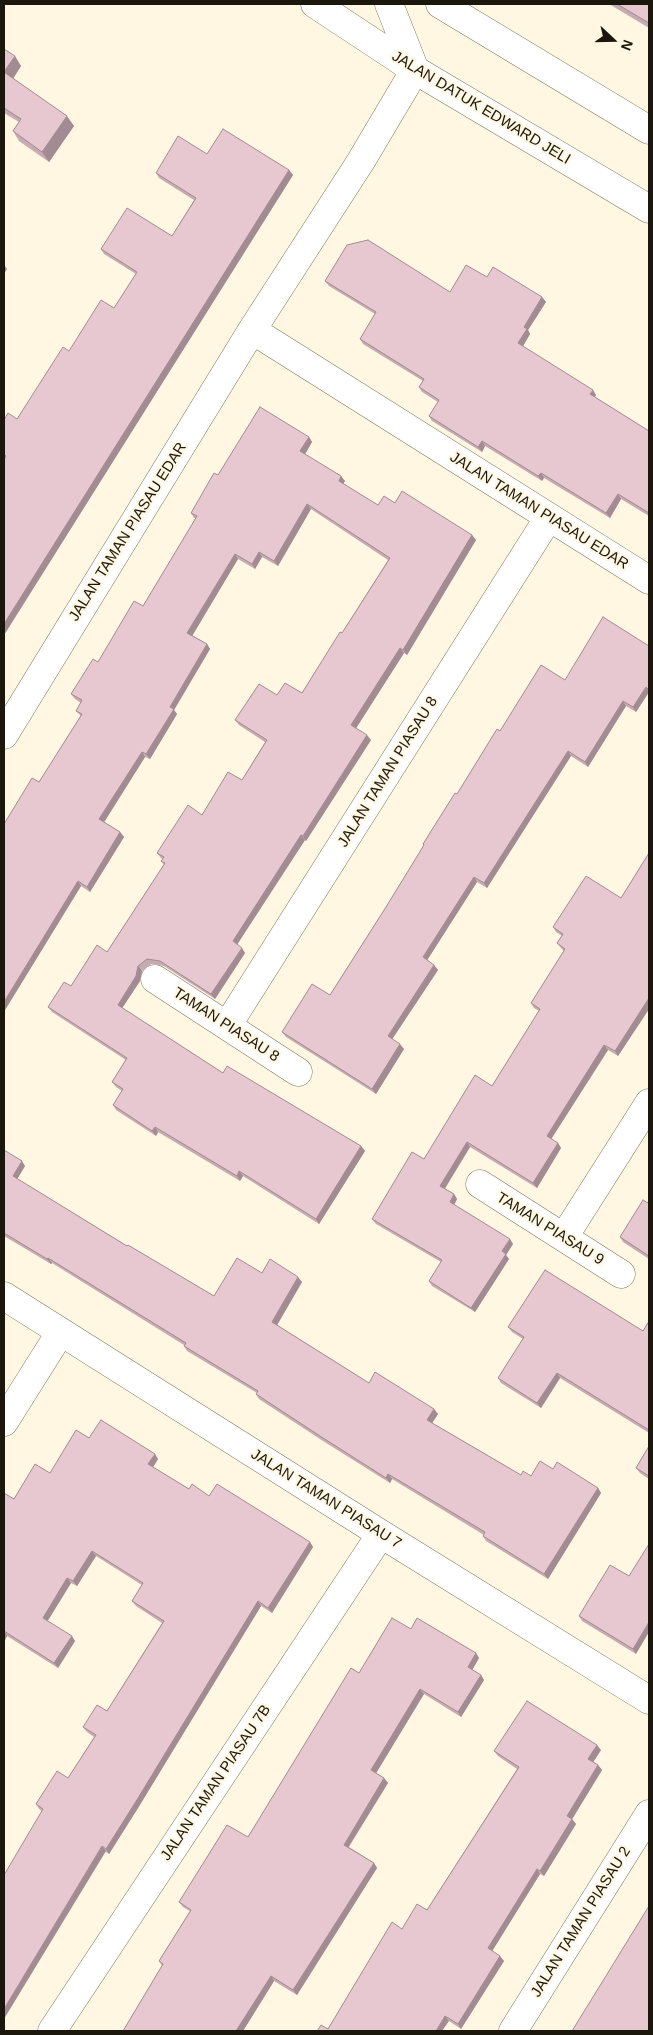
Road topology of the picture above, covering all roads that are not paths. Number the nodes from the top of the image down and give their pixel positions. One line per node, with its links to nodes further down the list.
1 (315, 4): 4 (street, JALAN DATUK EDWARD JELI)
2 (389, 4): 4 (street)
3 (440, 4): 5 (street)
4 (415, 70): 6 (street, JALAN DATUK EDWARD JELI); 7 (street, JALAN TAMAN PIASAU EDAR)
5 (649, 130)
6 (649, 209)
7 (252, 330): 8 (street, JALAN TAMAN PIASAU EDAR); 10 (street, JALAN TAMAN PIASAU EDAR)
8 (549, 517): 9 (street, JALAN TAMAN PIASAU EDAR); 12 (street, JALAN TAMAN PIASAU 8)
9 (649, 580)
10 (4, 735)
11 (155, 978): 12 (street, TAMAN PIASAU 8)
12 (228, 1026): 13 (street, TAMAN PIASAU 8)
13 (298, 1072)
14 (649, 1103): 16 (street)
15 (480, 1184): 16 (street, TAMAN PIASAU 9)
16 (564, 1237): 17 (street, TAMAN PIASAU 9)
17 (621, 1274)
18 (4, 1296): 19 (street, JALAN TAMAN PIASAU 7)
19 (60, 1333): 20 (street); 21 (street, JALAN TAMAN PIASAU 7)
20 (4, 1422)
21 (381, 1534): 22 (street, JALAN TAMAN PIASAU 7); 24 (street, JALAN TAMAN PIASAU 7B)
22 (649, 1700)
23 (649, 1814): 25 (street, JALAN TAMAN PIASAU 2)
24 (52, 2031)
25 (514, 2031)

